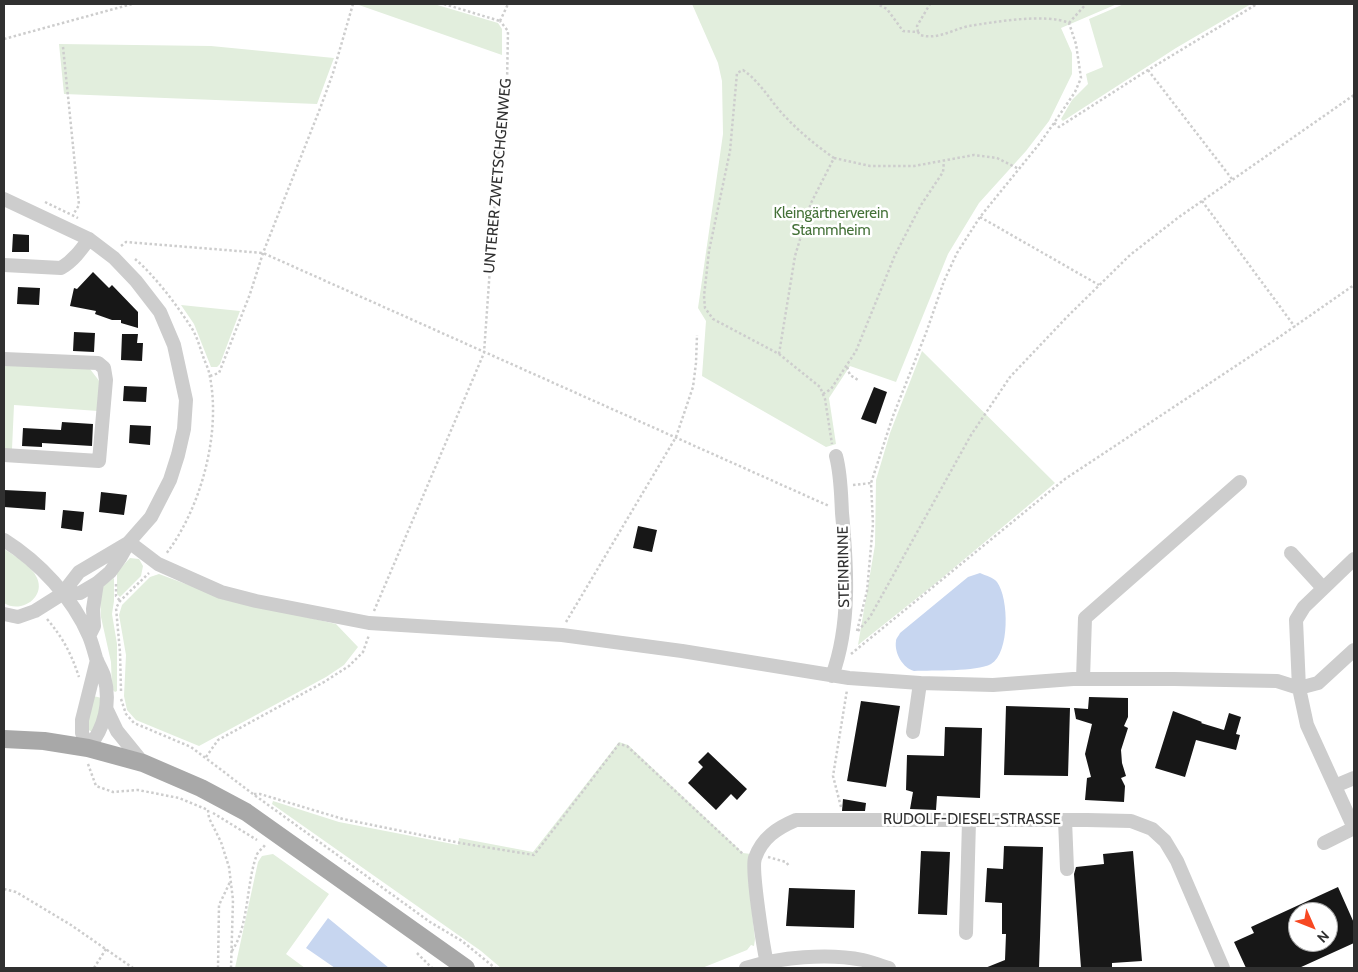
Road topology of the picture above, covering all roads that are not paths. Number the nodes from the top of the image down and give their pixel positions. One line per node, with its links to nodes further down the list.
1 (4, 199): 2 (street)
2 (89, 239): 3 (street); 9 (street)
3 (4, 265)
4 (4, 359): 6 (street)
5 (834, 451): 19 (street, STEINRINNE)
6 (4, 455)
7 (1240, 482): 20 (street)
8 (4, 540): 14 (street)
9 (129, 542): 12 (street); 14 (street); 19 (street)
10 (1291, 553): 13 (street)
11 (1354, 559): 13 (street)
12 (97, 583): 14 (street); 16 (street)
13 (1323, 588): 22 (street)
14 (62, 594): 15 (street); 16 (street)
15 (4, 614)
16 (89, 636): 18 (street)
17 (1354, 650): 22 (street)
18 (97, 660): 23 (street); 26 (street)
19 (832, 676): 21 (street)
20 (1083, 679): 21 (street); 22 (street)
21 (920, 683): 24 (street)
22 (1299, 688): 29 (street)
23 (105, 708): 26 (street); 27 (street)
24 (913, 732)
25 (4, 739): 26 (main road)
26 (88, 748): 27 (main road)
27 (143, 763): 37 (main road)
28 (1354, 778): 29 (street)
29 (1335, 786): 32 (street)
30 (1065, 820): 31 (street, RUDOLF-DIESEL-STRASSE); 34 (street); 40 (street, RUDOLF-DIESEL-STRASSE)
31 (969, 821): 35 (street); 36 (street, RUDOLF-DIESEL-STRASSE)
32 (1354, 828): 33 (street)
33 (1324, 843)
34 (1067, 869)
35 (966, 933)
36 (767, 965): 38 (street); 39 (street)
37 (466, 968)
38 (746, 968)
39 (889, 968)
40 (1223, 968)

